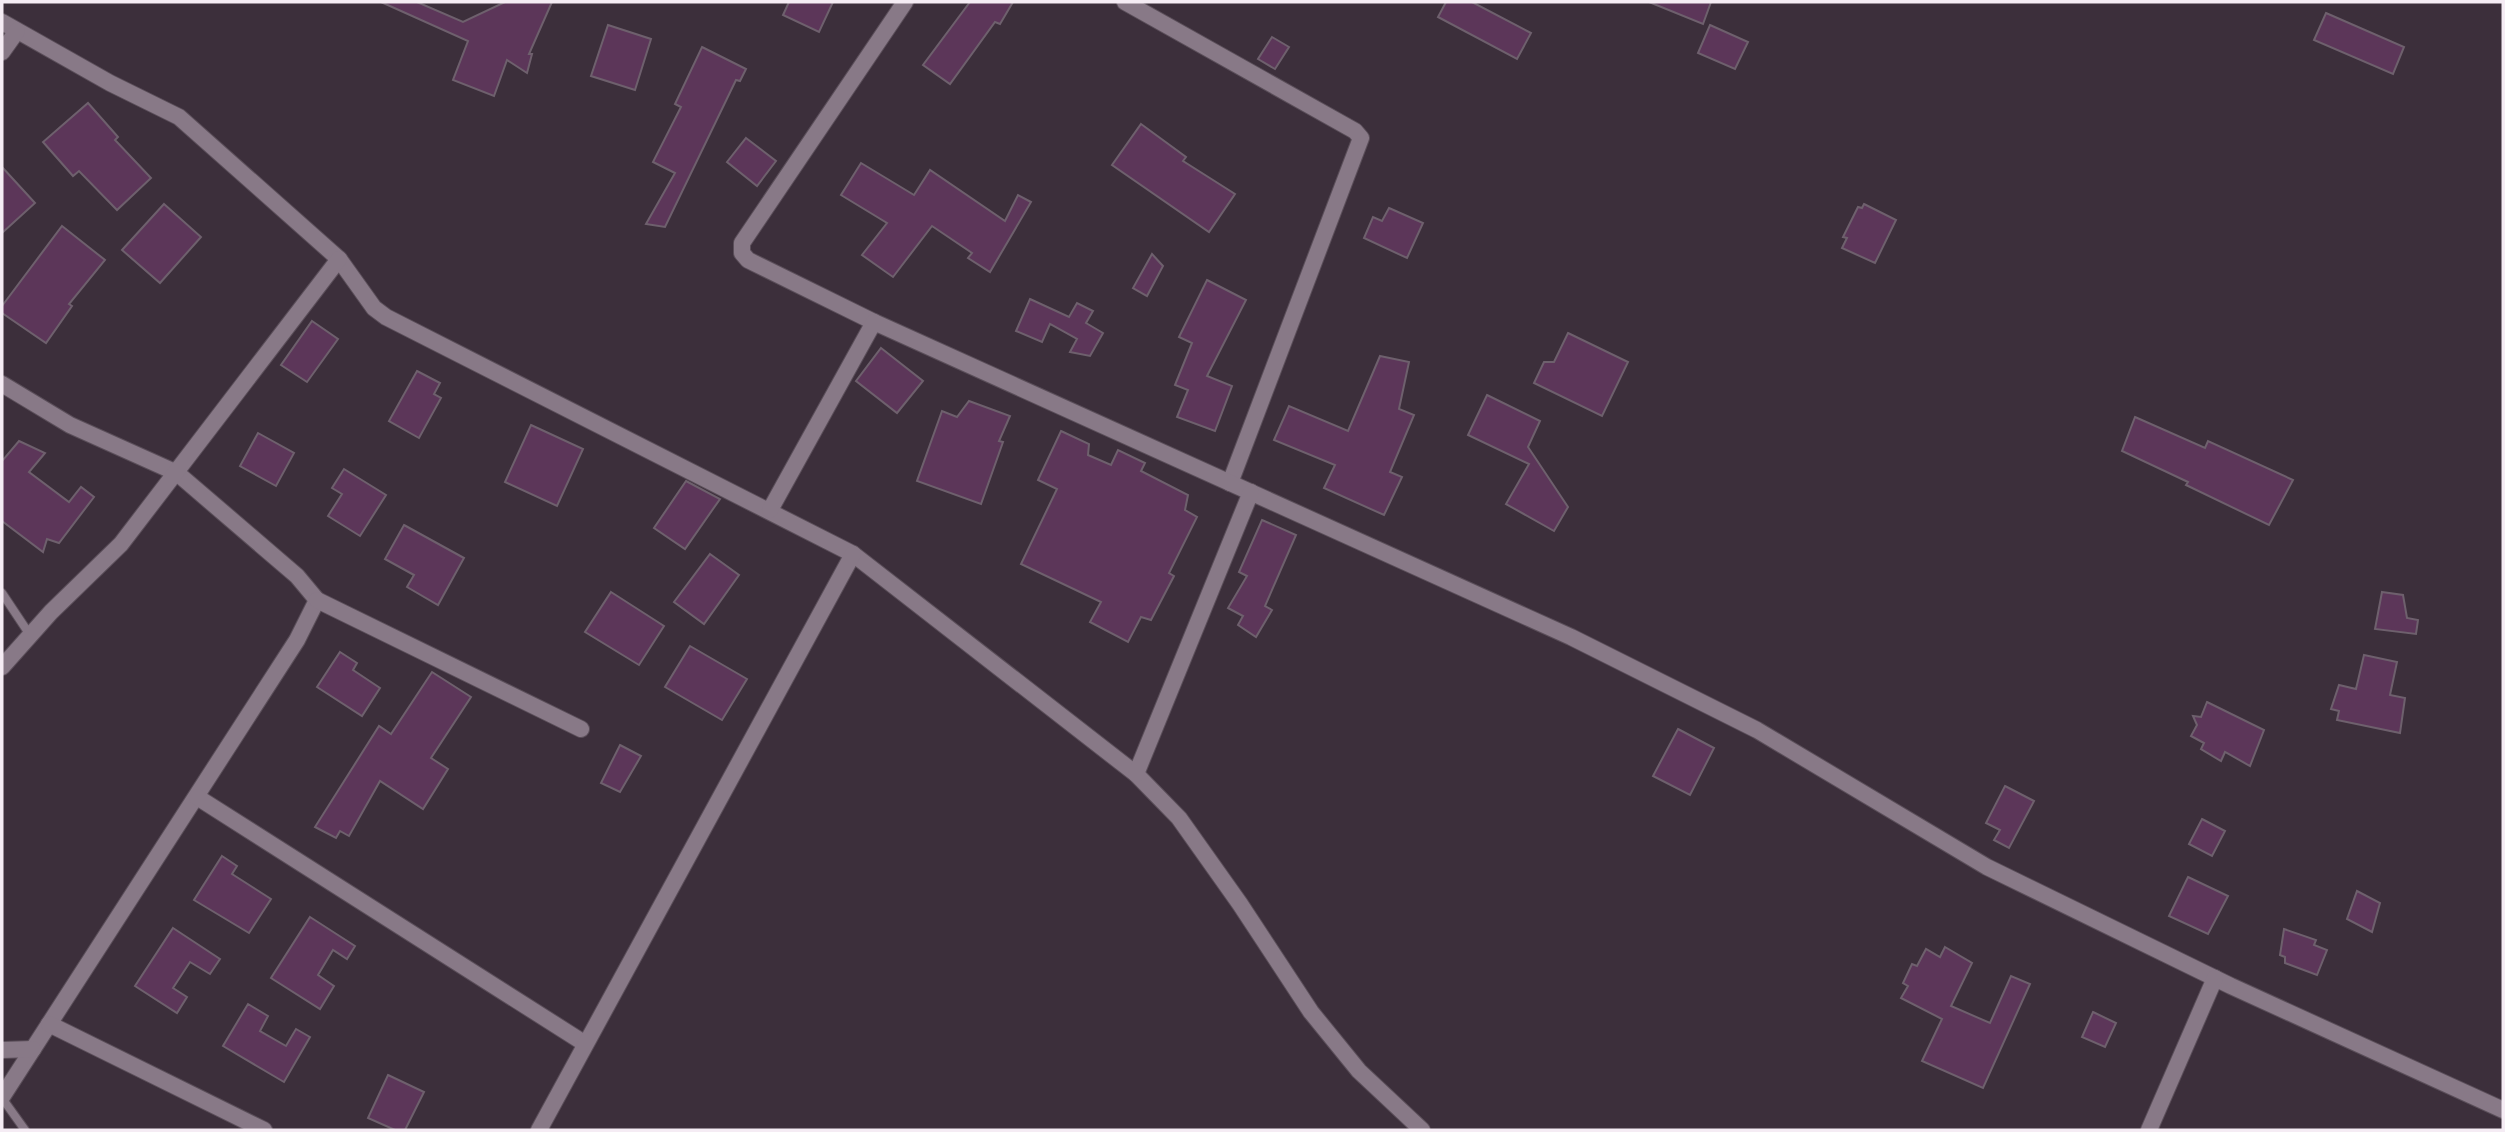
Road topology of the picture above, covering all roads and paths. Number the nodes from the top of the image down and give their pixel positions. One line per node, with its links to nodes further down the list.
1 (905, 2): 7 (street)
2 (1125, 2): 10 (street)
3 (2, 22): 4 (street)
4 (18, 31): 5 (street); 6 (street)
5 (2, 52)
6 (339, 259): 9 (street); 12 (street)
7 (874, 322): 10 (street); 12 (street)
8 (2, 384): 9 (street)
9 (177, 473): 15 (street); 16 (street)
10 (1230, 483): 11 (street)
11 (1251, 492): 19 (street); 21 (street)
12 (770, 510): 13 (street)
13 (853, 554): 19 (street); 23 (street)
14 (2, 593): 16 (lane)
15 (317, 600): 18 (street); 20 (street)
16 (30, 635): 17 (street)
17 (2, 667)
18 (581, 729)
19 (1136, 775): 31 (street)
20 (197, 797): 22 (street); 23 (street)
21 (2215, 978): 27 (street); 32 (street)
22 (49, 1024): 24 (street); 29 (street)
23 (584, 1043): 30 (street)
24 (33, 1049): 25 (street); 26 (street)
25 (2, 1050)
26 (2, 1097): 28 (lane)
27 (2503, 1110)
28 (25, 1130)
29 (264, 1130)
30 (540, 1130)
31 (1422, 1130)
32 (2149, 1130)

